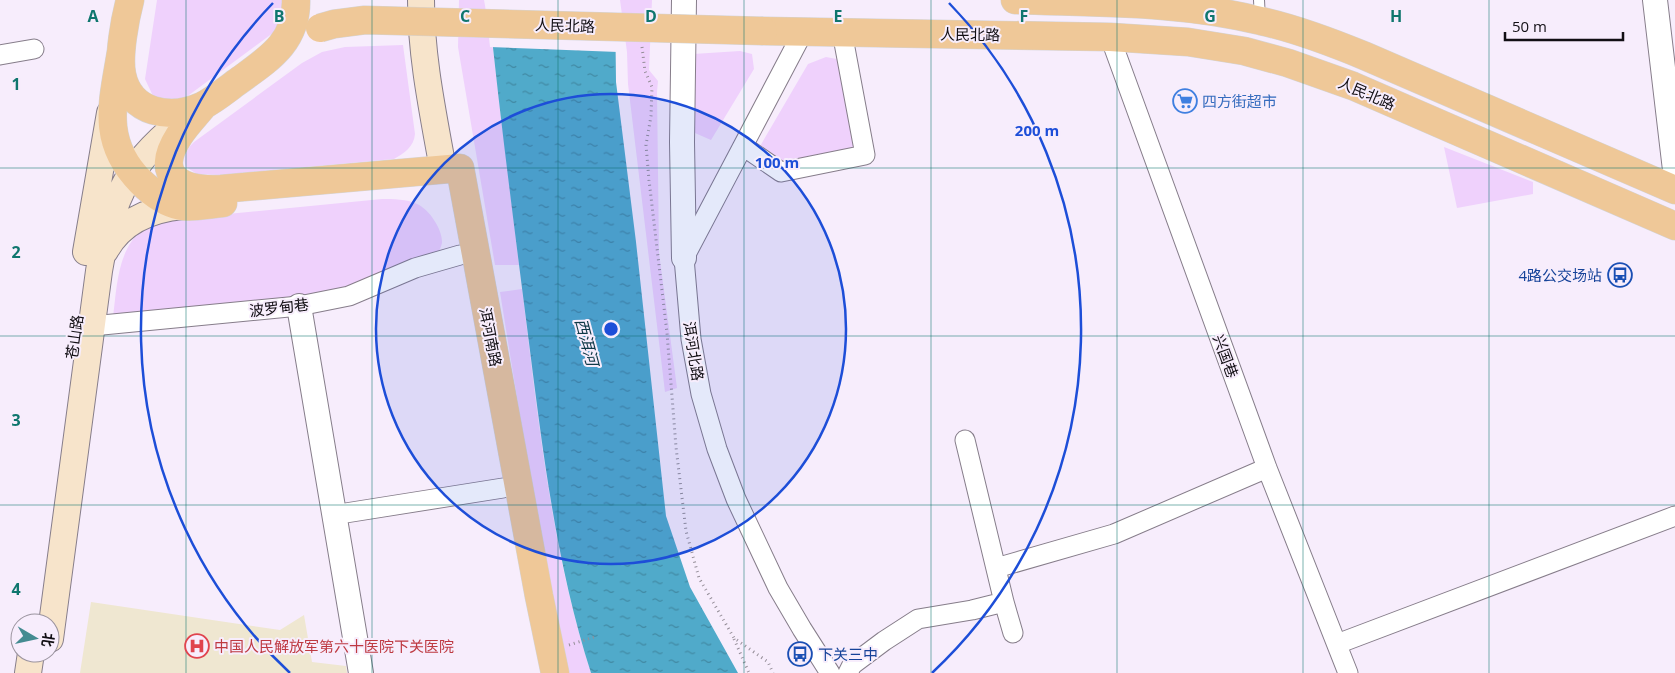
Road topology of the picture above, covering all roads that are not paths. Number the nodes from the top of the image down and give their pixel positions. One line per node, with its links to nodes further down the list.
1 (296, 0): 15 (main road)
2 (421, 0): 21 (main road, 洱河南路)
3 (437, 0): 21 (main road, 洱河南路)
4 (684, 0): 26 (street, 洱河北路)
5 (1015, 0): 8 (main road)
6 (1655, 0): 19 (street)
7 (129, 2): 13 (main road)
8 (1260, 10): 22 (main road)
9 (803, 32): 10 (main road, 人民北路); 15 (main road, 人民北路, bridge); 18 (street)
10 (842, 32): 11 (main road, 人民北路); 18 (street)
11 (1110, 36): 24 (main road, 人民北路); 31 (street, 兴国巷)
12 (34, 49): 14 (street)
13 (122, 52): 16 (main road, 苍山路); 17 (main road)
14 (0, 55)
15 (270, 58): 17 (main road)
16 (112, 105): 20 (main road); 37 (main road, 苍山路)
17 (204, 105): 20 (main road); 21 (main road)
18 (743, 146): 26 (street)
19 (1675, 170)
20 (132, 171): 23 (main road); 27 (main road)
21 (453, 176): 23 (main road); 25 (main road, 洱河南路); 43 (main road, 洱河南路)
22 (1675, 190)
23 (183, 206): 27 (main road)
24 (1675, 226)
25 (460, 255): 28 (street, 波罗甸巷); 32 (main road, 洱河南路)
26 (684, 258): 44 (street, 洱河北路)
27 (99, 271): 29 (main road, 苍山路)
28 (299, 306): 29 (street, 波罗甸巷); 33 (street)
29 (92, 326): 38 (main road, 苍山路)
30 (965, 440): 35 (street)
31 (1267, 468): 35 (street); 40 (street, 兴国巷)
32 (503, 488): 33 (street); 42 (main road, 洱河南路)
33 (333, 515): 41 (street)
34 (1675, 516): 40 (street)
35 (996, 568): 36 (street)
36 (1004, 602): 39 (street); 45 (street)
37 (36, 613)
38 (53, 613)
39 (1013, 633)
40 (1337, 644): 46 (street, 兴国巷)
41 (361, 673)
42 (538, 673)
43 (556, 673)
44 (830, 673)
45 (848, 673)
46 (1348, 673)

